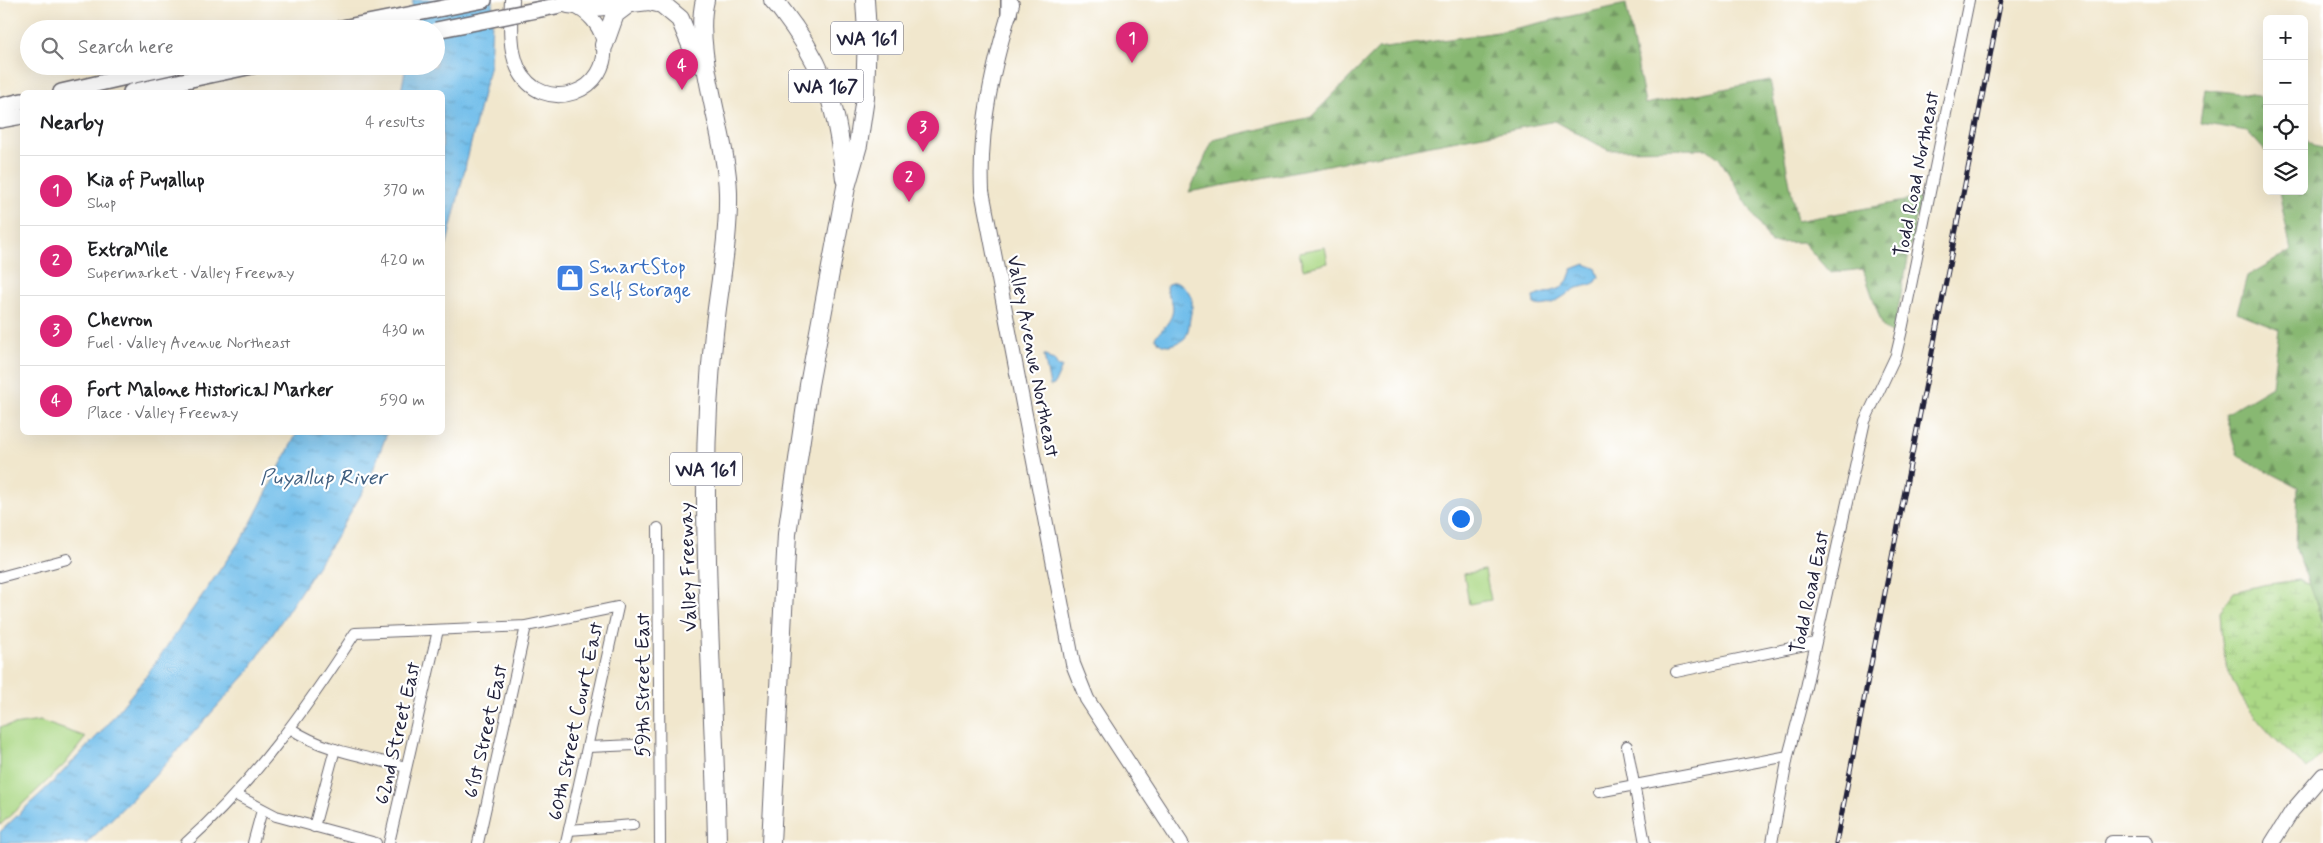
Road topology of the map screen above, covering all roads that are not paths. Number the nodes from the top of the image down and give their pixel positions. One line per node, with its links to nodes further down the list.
1 (484, 0): 11 (main road)
2 (512, 0): 13 (main road)
3 (587, 0): 9 (main road)
4 (705, 0): 20 (highway, WA 161)
5 (773, 0): 23 (highway, WA 167)
6 (864, 0): 23 (highway, WA 161)
7 (1969, 0): 24 (street, Todd Road Northeast)
8 (631, 2): 9 (highway); 13 (highway); 20 (highway)
9 (565, 4): 12 (main road, bridge); 13 (main road)
10 (1010, 5): 57 (main road, Valley Avenue Northeast)
11 (383, 20)
12 (445, 28)
13 (604, 45)
14 (135, 75): 16 (main road)
15 (210, 75): 17 (main road)
16 (70, 90)
17 (140, 90)
18 (20, 101): 19 (main road)
19 (0, 106)
20 (716, 112): 55 (highway, Valley Freeway / WA 161)
21 (20, 116): 22 (main road)
22 (0, 120)
23 (846, 186): 56 (highway, WA 161)
24 (1896, 355): 30 (street, Todd Road East)
25 (658, 528): 54 (street, 59th Street East)
26 (66, 559): 27 (street)
27 (0, 577)
28 (526, 626): 29 (street); 35 (street, 60th Street Court East); 52 (street, 61st Street East)
29 (438, 630): 32 (street); 38 (street, 62nd Street East)
30 (1815, 642): 31 (street); 37 (street, Todd Road East)
31 (1676, 672)
32 (290, 728): 36 (street); 42 (street)
33 (635, 745): 35 (street)
34 (1627, 746): 40 (street)
35 (588, 748): 46 (street, 60th Street Court East)
36 (335, 749): 38 (street); 45 (street)
37 (1788, 756): 40 (street); 59 (street, Todd Road East)
38 (406, 767): 51 (street, 62nd Street East)
39 (2323, 775): 62 (main road)
40 (1634, 786): 41 (street); 58 (street)
41 (1598, 792)
42 (236, 795): 43 (street); 48 (street)
43 (262, 810): 45 (street); 49 (street)
44 (633, 825): 46 (street)
45 (314, 827): 47 (street)
46 (569, 830): 53 (street, 60th Street Court East)
47 (339, 838): 50 (street)
48 (186, 843)
49 (253, 843)
50 (376, 843)
51 (389, 843)
52 (478, 843)
53 (566, 843)
54 (660, 843)
55 (717, 843)
56 (770, 843)
57 (1181, 843)
58 (1645, 843)
59 (1772, 843)
60 (2112, 843): 61 (main road)
61 (2146, 843)
62 (2272, 843)

